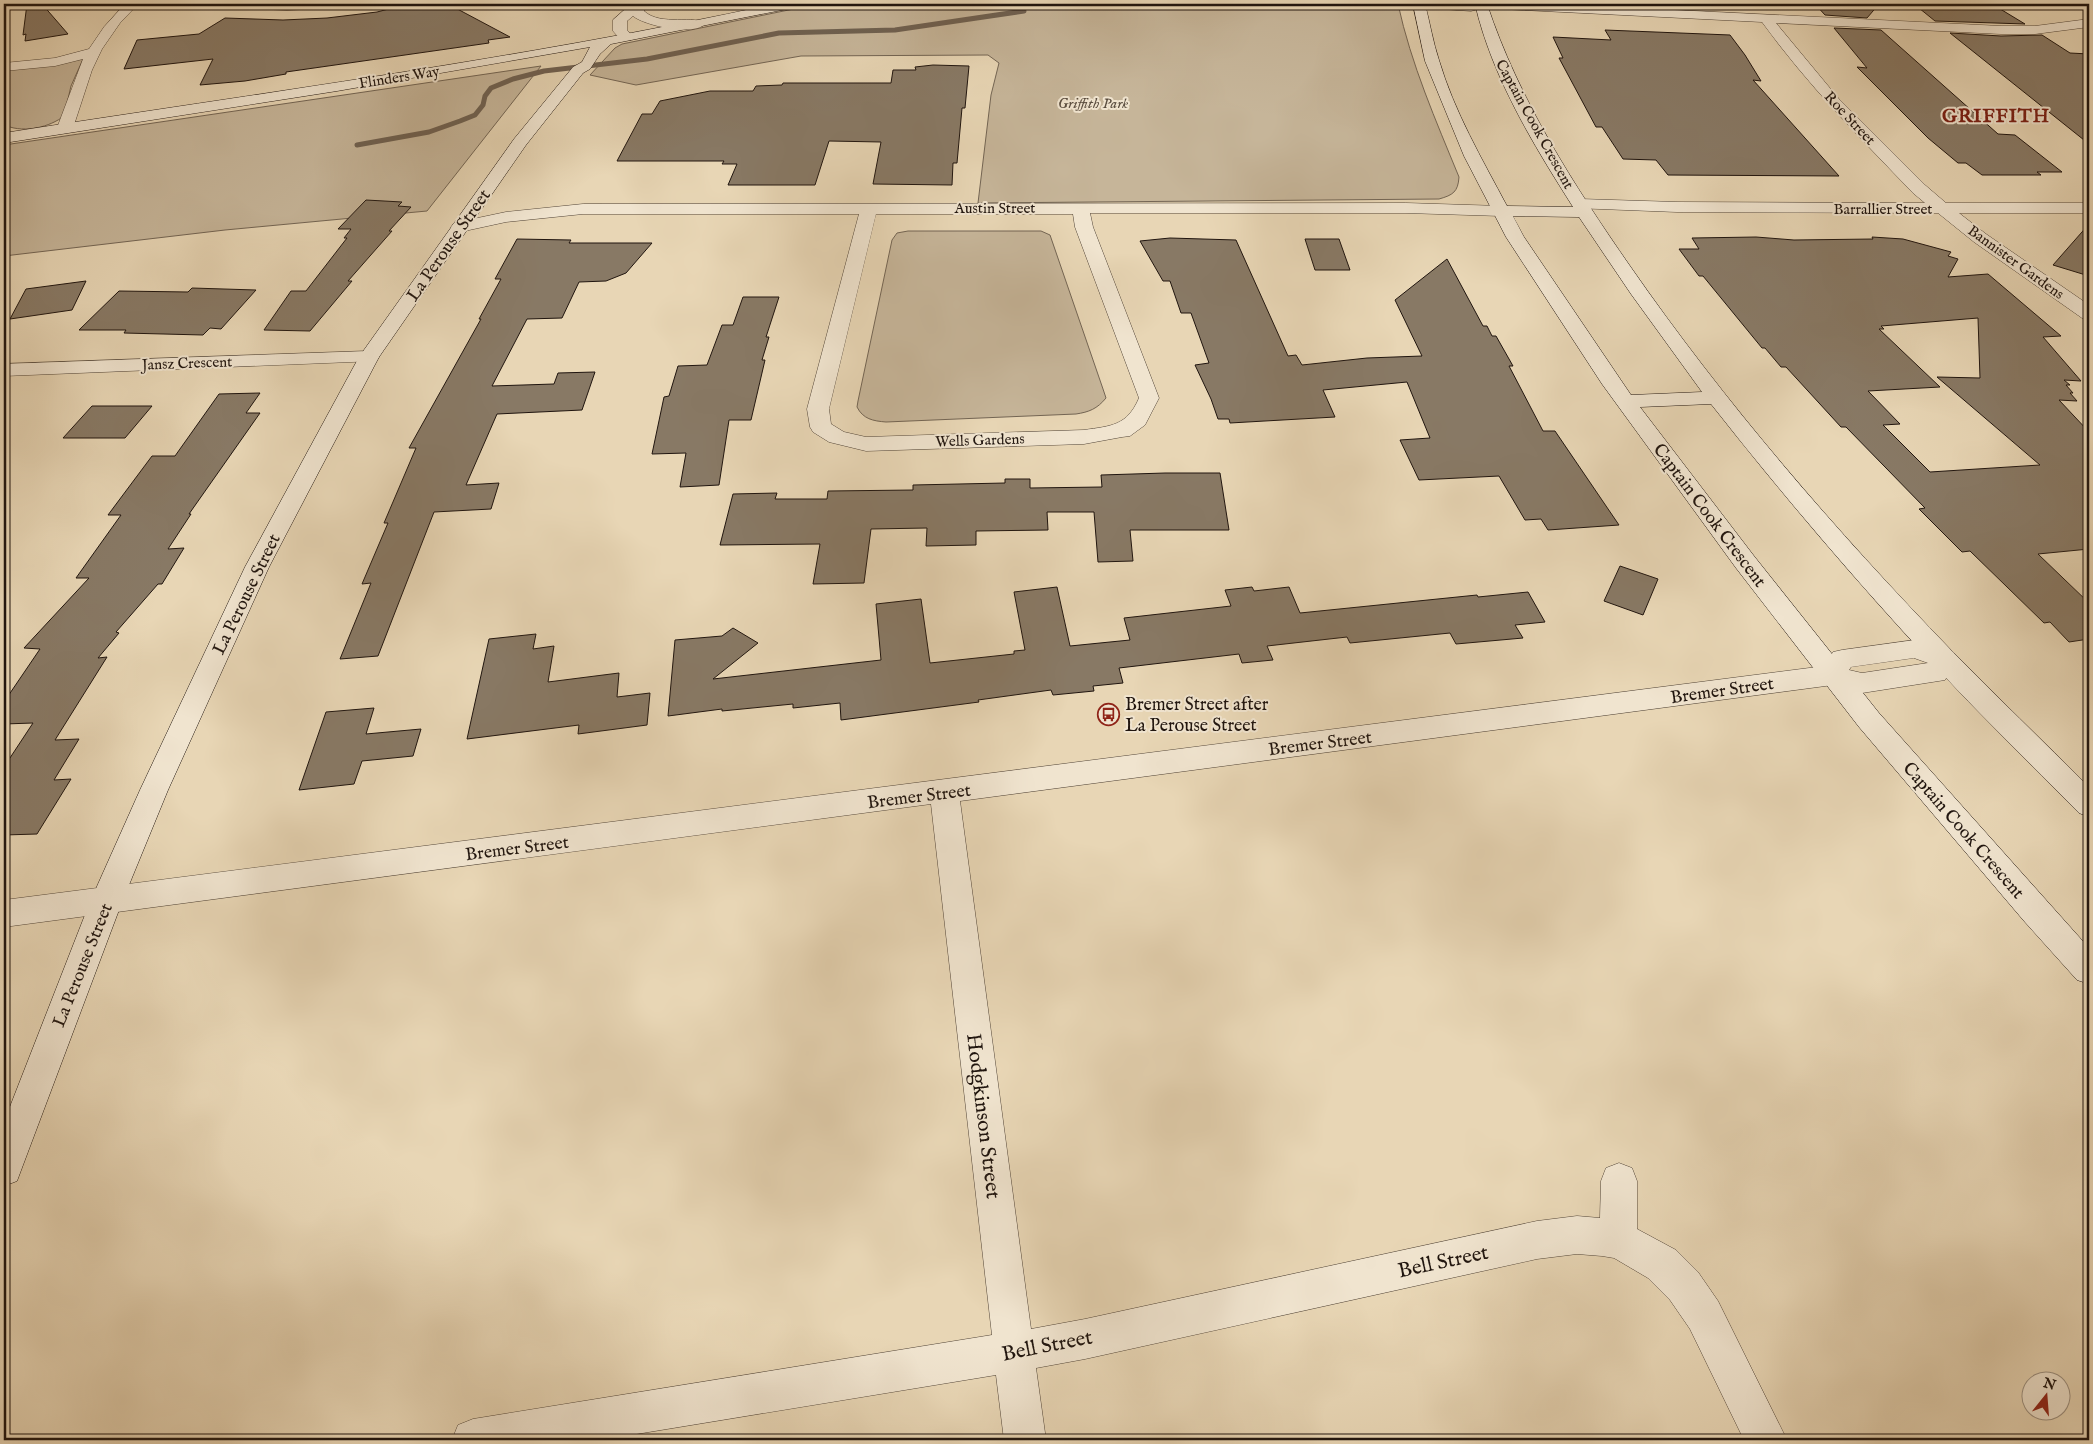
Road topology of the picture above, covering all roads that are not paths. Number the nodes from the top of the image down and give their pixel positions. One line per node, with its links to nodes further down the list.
1 (143, 4): 9 (street)
2 (232, 4): 3 (street)
3 (336, 4)
4 (639, 4): 12 (street); 13 (street)
5 (792, 4): 12 (street, Flinders Way)
6 (1419, 4): 22 (street, Captain Cook Crescent)
7 (1427, 4): 8 (street)
8 (1481, 4): 10 (street); 24 (street, Captain Cook Crescent)
9 (127, 8): 16 (street)
10 (1766, 18): 11 (street); 28 (street, Roe Street)
11 (2089, 23)
12 (698, 24): 13 (street, Flinders Way)
13 (626, 37): 14 (street, Flinders Way)
14 (607, 40): 15 (street, Flinders Way); 18 (street, La Perouse Street)
15 (553, 50): 18 (street); 19 (street, Flinders Way)
16 (93, 52): 17 (street); 19 (street)
17 (4, 67)
18 (579, 68): 21 (street, La Perouse Street)
19 (65, 128): 20 (street, Flinders Way)
20 (4, 138)
21 (481, 198): 26 (street, Austin Street); 29 (street, La Perouse Street)
22 (1499, 207): 23 (street, Austin Street); 24 (street, Austin Street); 34 (street, Captain Cook Crescent)
23 (1081, 208): 27 (street, Austin Street); 27 (street, Wells Gardens)
24 (1582, 208): 28 (street, Barrallier Street); 33 (street, Captain Cook Crescent)
25 (2089, 208): 28 (street, Barrallier Street)
26 (583, 209): 27 (street, Austin Street); 29 (street, Austin Street)
27 (868, 209)
28 (1944, 209): 30 (street, Bannister Gardens)
29 (460, 227): 31 (street, La Perouse Street)
30 (2089, 314)
31 (369, 357): 32 (street, Jansz Crescent); 41 (street, La Perouse Street)
32 (4, 370)
33 (1702, 379): 34 (street); 35 (street, Captain Cook Crescent)
34 (1612, 384): 36 (street, Captain Cook Crescent)
35 (1716, 397): 36 (street); 37 (street, Captain Cook Crescent)
36 (1626, 402): 38 (street, Captain Cook Crescent)
37 (1944, 659): 38 (street, Bremer Street); 40 (street, Captain Cook Crescent)
38 (1833, 676): 39 (street, Bremer Street); 43 (street, Captain Cook Crescent)
39 (944, 792): 41 (street, Bremer Street); 47 (street, Hodgkinson Street)
40 (2089, 805)
41 (106, 902): 42 (street, Bremer Street); 44 (street, La Perouse Street)
42 (4, 914)
43 (2089, 970)
44 (4, 1168)
45 (1619, 1181): 46 (street)
46 (1618, 1240): 47 (street, Bell Street); 50 (street)
47 (1014, 1352): 48 (street, Bell Street); 49 (street, Hodgkinson Street)
48 (473, 1440)
49 (1025, 1440)
50 (1766, 1440)

